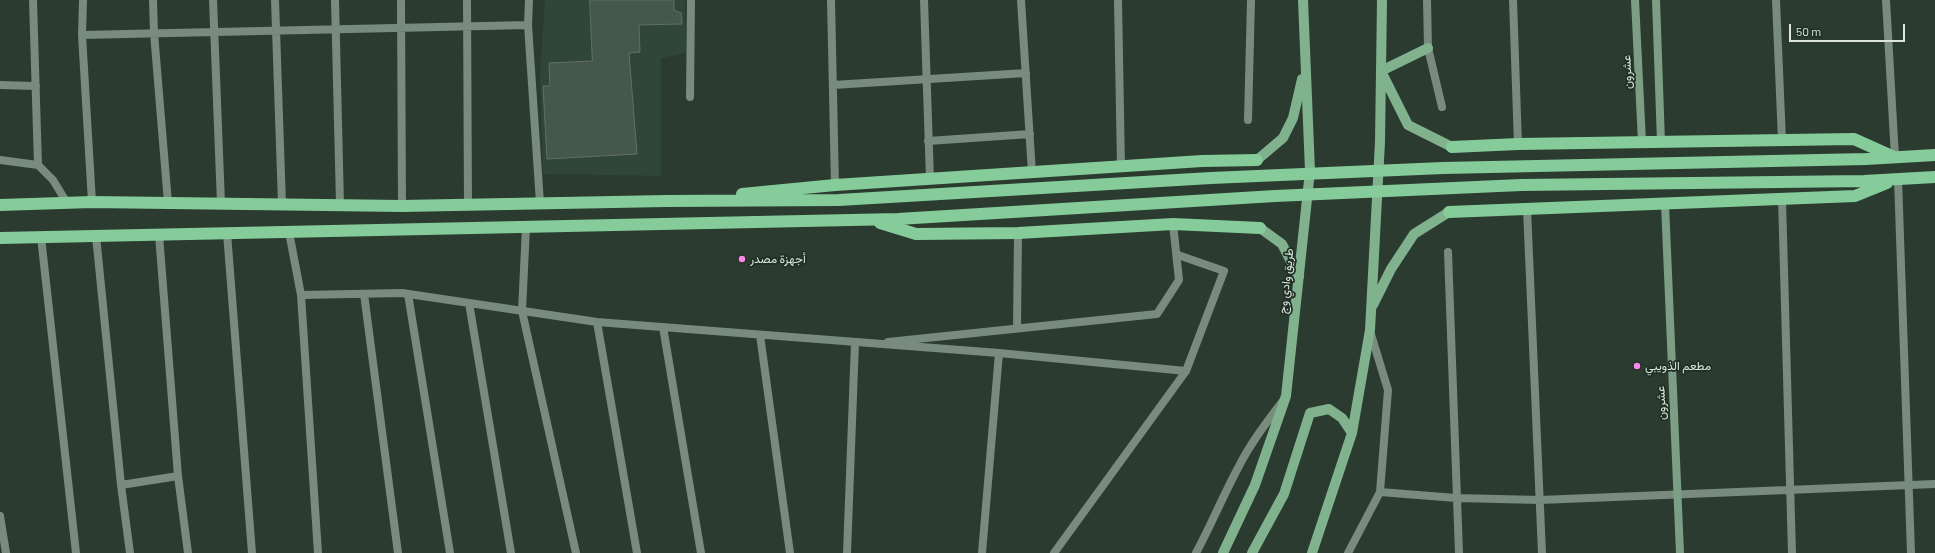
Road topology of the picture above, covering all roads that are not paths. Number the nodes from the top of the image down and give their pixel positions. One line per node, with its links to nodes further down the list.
1 (33, 0): 39 (street)
2 (83, 0): 31 (street)
3 (153, 0): 30 (street)
4 (213, 0): 29 (street)
5 (275, 0): 28 (street)
6 (335, 0): 27 (street)
7 (401, 0): 26 (street)
8 (467, 0): 25 (street)
9 (529, 0): 24 (street)
10 (690, 0): 40 (street)
11 (831, 0): 38 (street)
12 (924, 0): 36 (street)
13 (1021, 0): 35 (street)
14 (1118, 0): 55 (street)
15 (1251, 0): 42 (street)
16 (1304, 0): 33 (main road, طريق وادي وج)
17 (1427, 0): 32 (street)
18 (1513, 0): 48 (street)
19 (1636, 0): 46 (street, عشرون)
20 (1656, 0): 47 (street)
21 (1776, 0): 44 (street)
22 (1886, 0): 51 (street)
23 (1382, 1): 34 (main road)
24 (528, 24): 25 (street); 67 (street)
25 (466, 25): 26 (street); 72 (street)
26 (401, 27): 27 (street); 73 (street)
27 (336, 28): 28 (street); 69 (street)
28 (276, 30): 29 (street); 68 (street)
29 (214, 31): 30 (street); 66 (street)
30 (154, 33): 31 (street); 65 (street)
31 (82, 35): 63 (street)
32 (1428, 48): 34 (main road); 41 (street)
33 (1305, 68): 53 (main road); 89 (main road, طريق وادي وج)
34 (1381, 71): 49 (main road); 94 (main road)
35 (1026, 73): 36 (street); 43 (street)
36 (927, 80): 38 (street); 45 (street)
37 (0, 85): 39 (street)
38 (833, 85): 60 (street)
39 (36, 86): 54 (street)
40 (690, 97)
41 (1442, 107)
42 (1248, 120)
43 (1030, 134): 45 (street); 56 (street)
44 (1782, 140): 47 (highway); 51 (highway)
45 (928, 141): 58 (street)
46 (1642, 142): 47 (highway); 48 (highway)
47 (1661, 142)
48 (1518, 144): 49 (highway)
49 (1452, 148)
50 (1935, 155): 51 (highway)
51 (1895, 157): 62 (highway)
52 (0, 160): 54 (street)
53 (1257, 160): 55 (highway)
54 (38, 165): 64 (street)
55 (1121, 166): 56 (highway)
56 (1032, 173): 58 (highway)
57 (1935, 177): 59 (highway)
58 (930, 179): 60 (highway)
59 (1898, 179): 61 (highway); 76 (highway); 110 (street)
60 (835, 185): 62 (highway)
61 (1782, 199): 70 (highway); 111 (street)
62 (666, 201): 67 (highway)
63 (92, 202): 64 (highway); 65 (highway)
64 (67, 203): 71 (highway)
65 (168, 203): 66 (highway)
66 (221, 203): 68 (highway)
67 (540, 203): 72 (highway)
68 (282, 204): 69 (highway)
69 (340, 204): 73 (highway)
70 (1665, 204): 74 (highway); 113 (street, عشرون)
71 (0, 205)
72 (468, 205): 73 (highway)
73 (402, 206)
74 (1527, 209): 75 (highway); 115 (street)
75 (1449, 212): 94 (main road)
76 (869, 220): 78 (highway); 82 (highway)
77 (1173, 224): 79 (highway); 82 (highway); 88 (street)
78 (526, 227): 80 (highway); 95 (street)
79 (1260, 228): 89 (main road)
80 (289, 232): 81 (highway); 92 (street)
81 (227, 233): 83 (highway); 121 (street)
82 (1018, 233): 98 (street)
83 (159, 235): 84 (highway); 107 (street)
84 (96, 236): 85 (highway); 109 (street)
85 (41, 237): 86 (highway); 118 (street)
86 (0, 238)
87 (1448, 252): 114 (street)
88 (1178, 256): 98 (street); 104 (street)
89 (1299, 277): 105 (main road, طريق وادي وج)
90 (364, 294): 91 (street); 92 (street); 123 (street)
91 (408, 294): 93 (street); 124 (street)
92 (301, 295): 122 (street)
93 (470, 303): 95 (street); 125 (street)
94 (1371, 308): 99 (main road)
95 (522, 311): 96 (street); 126 (street)
96 (598, 322): 97 (street); 127 (street)
97 (663, 327): 100 (street); 128 (street)
98 (1017, 328): 102 (street)
99 (1370, 330): 106 (main road); 112 (street)
100 (760, 335): 101 (street); 129 (street)
101 (855, 343): 102 (street); 130 (street)
102 (866, 344): 103 (street)
103 (999, 353): 104 (street); 131 (street)
104 (1186, 371): 132 (street)
105 (1286, 396): 133 (street); 134 (main road, طريق وادي وج)
106 (1352, 433): 135 (main road); 136 (main road)
107 (178, 476): 109 (street); 120 (street)
108 (1935, 484): 110 (street)
109 (121, 485): 119 (street)
110 (1909, 485): 111 (street); 142 (street)
111 (1790, 490): 113 (street); 141 (street)
112 (1380, 492): 114 (street); 137 (street)
113 (1677, 495): 115 (street); 140 (street, عشرون)
114 (1456, 498): 115 (street); 138 (street)
115 (1540, 500): 139 (street)
116 (0, 516): 117 (street)
117 (6, 553)
118 (76, 553)
119 (130, 553)
120 (188, 553)
121 (252, 553)
122 (318, 553)
123 (398, 553)
124 (450, 553)
125 (511, 553)
126 (576, 553)
127 (637, 553)
128 (702, 553)
129 (790, 553)
130 (847, 553)
131 (982, 553)
132 (1054, 553)
133 (1196, 553)
134 (1223, 553)
135 (1252, 553)
136 (1312, 553)
137 (1348, 553)
138 (1459, 553)
139 (1542, 553)
140 (1680, 553)
141 (1792, 553)
142 (1911, 553)

